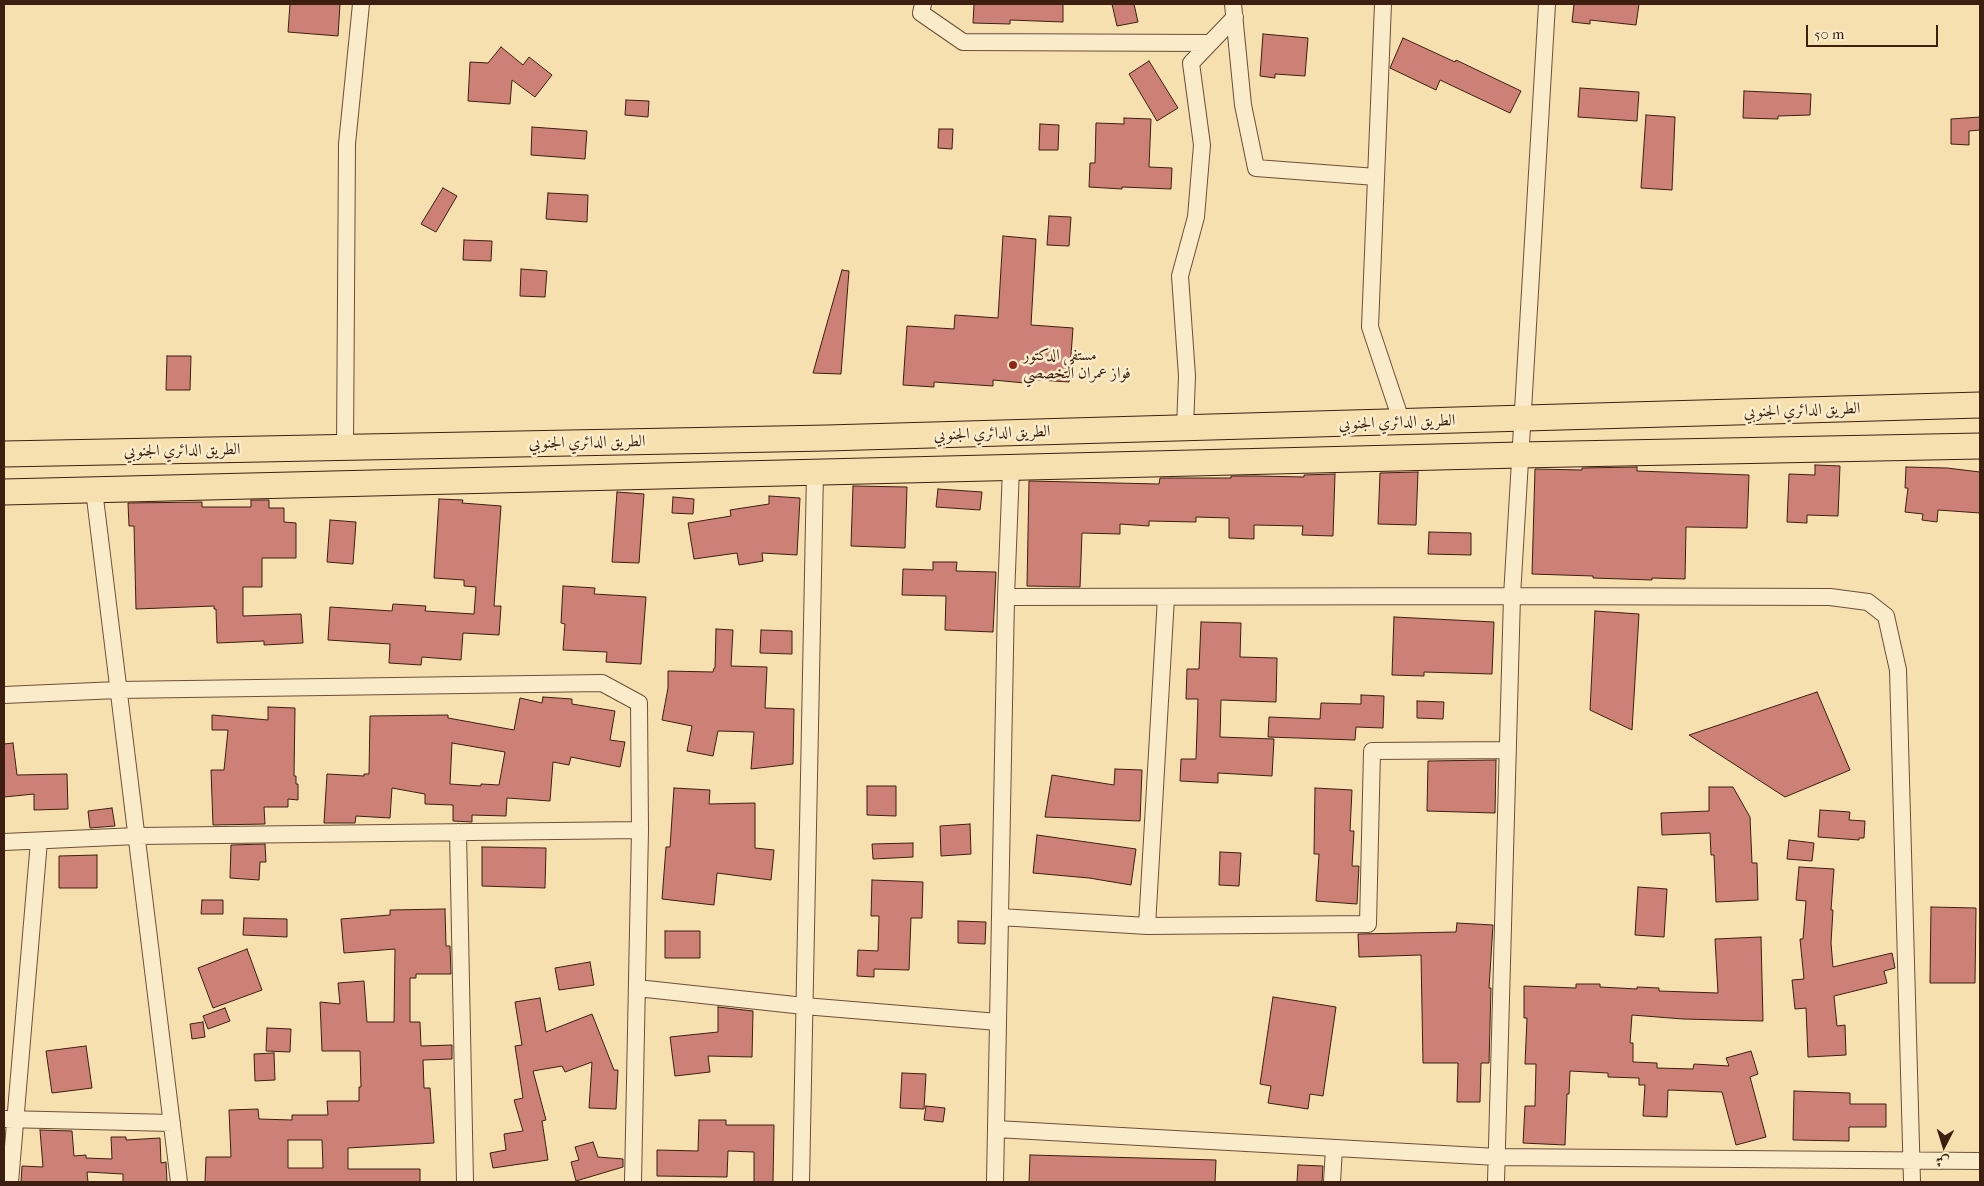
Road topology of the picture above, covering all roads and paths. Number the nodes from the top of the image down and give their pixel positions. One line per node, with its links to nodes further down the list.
1 (361, 4): 13 (street)
2 (923, 4): 6 (street)
3 (1383, 4): 7 (street)
4 (1547, 4): 9 (street)
5 (1234, 10): 6 (street); 7 (street)
6 (1210, 43): 11 (street)
7 (1376, 177): 10 (street)
8 (1980, 405): 9 (main road, الطريق الدائري الجنوبي)
9 (1523, 419): 10 (main road, الطريق الدائري الجنوبي); 15 (street)
10 (1402, 423): 11 (main road, الطريق الدائري الجنوبي)
11 (1185, 428): 13 (main road, الطريق الدائري الجنوبي)
12 (1980, 446): 15 (main road, الطريق الدائري الجنوبي)
13 (344, 448): 14 (main road, الطريق الدائري الجنوبي)
14 (4, 454)
15 (1520, 455): 16 (main road, الطريق الدائري الجنوبي); 20 (street)
16 (1011, 468): 17 (main road, الطريق الدائري الجنوبي); 22 (street)
17 (815, 472): 18 (main road, الطريق الدائري الجنوبي); 34 (street)
18 (94, 490): 19 (main road, الطريق الدائري الجنوبي); 23 (street)
19 (4, 492)
20 (1512, 596): 21 (street); 25 (street); 41 (street)
21 (1166, 597): 22 (street); 32 (street)
22 (1006, 598): 31 (street)
23 (118, 690): 24 (street); 26 (street); 28 (street)
24 (4, 695)
25 (1508, 750): 32 (street); 40 (street)
26 (640, 830): 27 (street); 33 (street)
27 (458, 832): 28 (street); 45 (street)
28 (137, 836): 29 (street); 37 (street)
29 (39, 841): 30 (street); 36 (street)
30 (4, 842)
31 (1000, 917): 32 (street); 35 (street)
32 (1148, 926)
33 (637, 988): 34 (street); 46 (street)
34 (804, 1006): 35 (street); 47 (street)
35 (998, 1022): 38 (street)
36 (10, 1120): 37 (street); 43 (street)
37 (172, 1123): 44 (street)
38 (996, 1129): 39 (street); 48 (street)
39 (1334, 1148): 40 (street); 49 (street)
40 (1497, 1157): 41 (street); 50 (street)
41 (1911, 1161): 42 (street); 51 (street)
42 (1980, 1161)
43 (10, 1182)
44 (179, 1182)
45 (465, 1182)
46 (633, 1182)
47 (801, 1182)
48 (995, 1182)
49 (1332, 1182)
50 (1496, 1182)
51 (1912, 1182)

